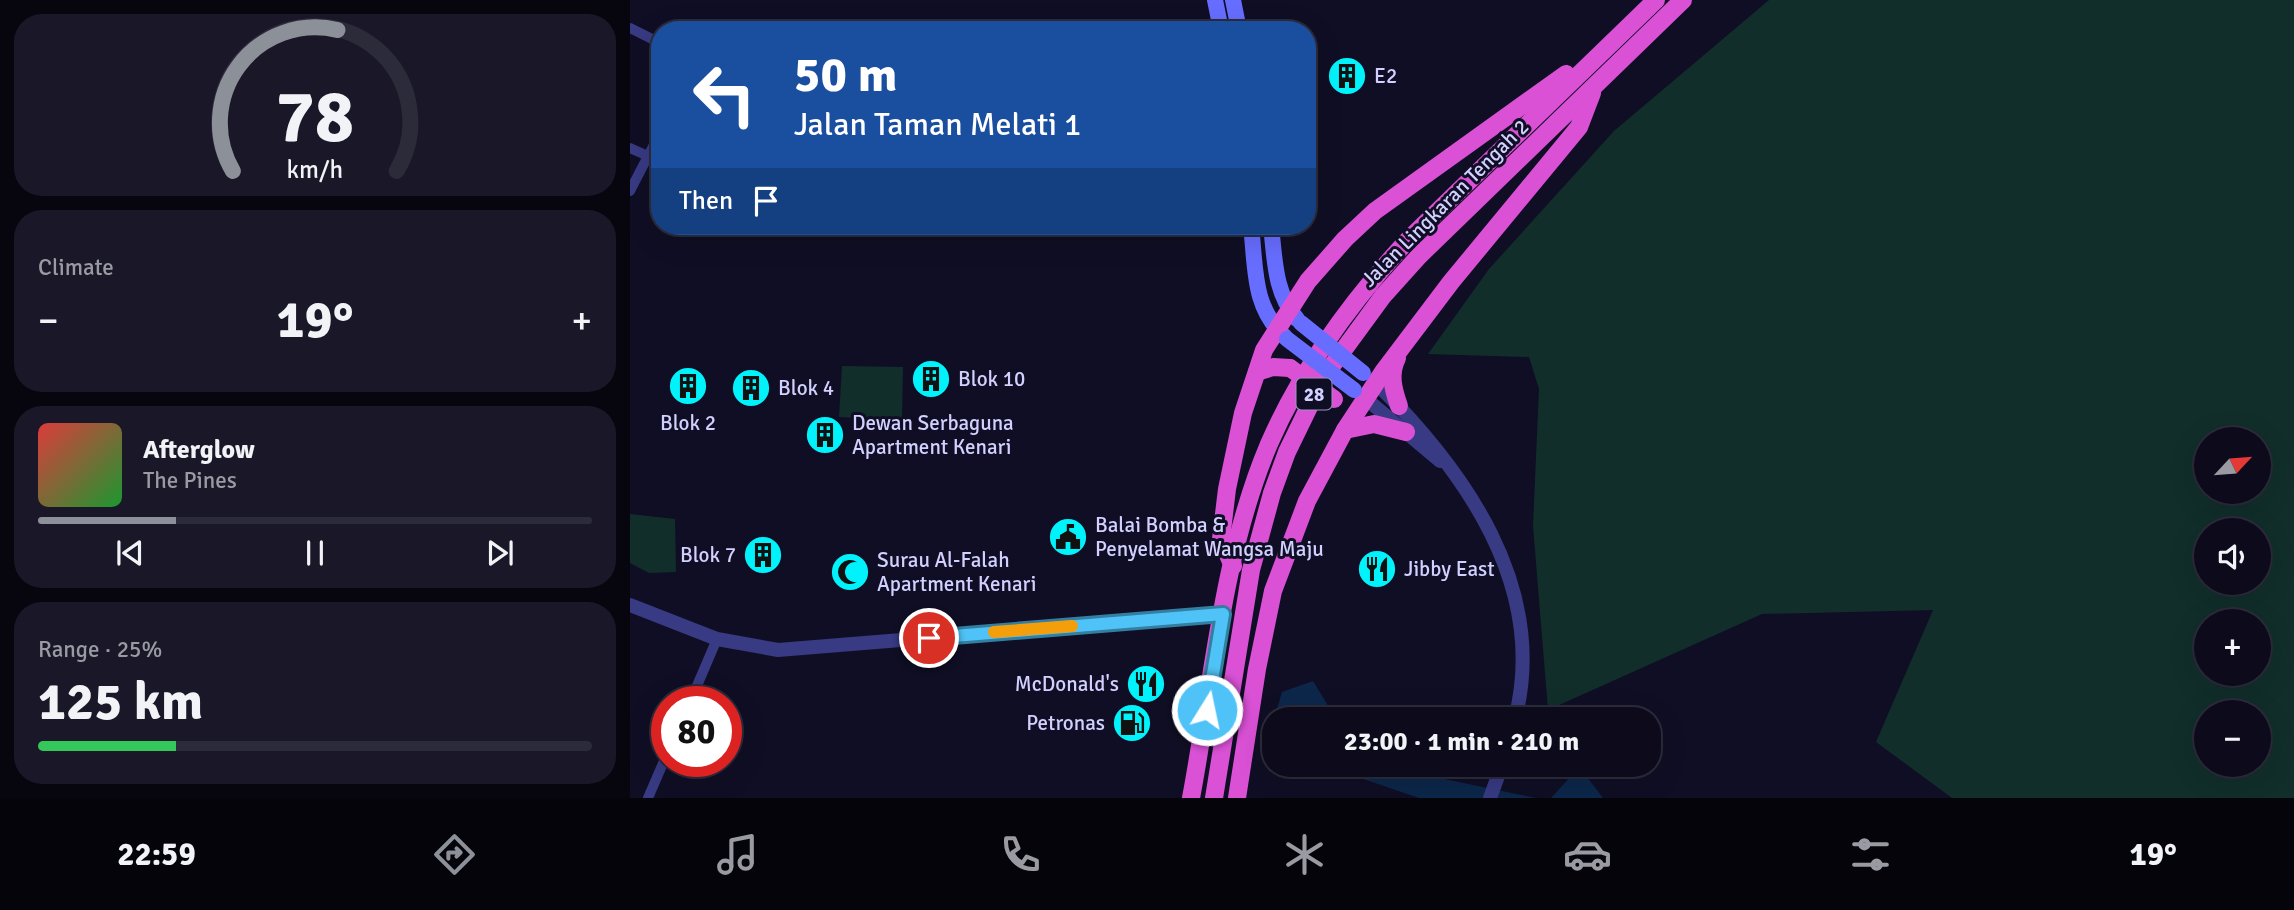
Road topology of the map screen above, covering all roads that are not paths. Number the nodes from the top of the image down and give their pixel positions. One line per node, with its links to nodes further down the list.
1 (1215, 0): 5 (main road)
2 (1233, 0): 6 (main road)
3 (1656, 0): 8 (highway, Jalan Lingkaran Tengah 2 / 28)
4 (1684, 0): 10 (highway, Jalan Lingkaran Tengah 2 / 28)
5 (1219, 21)
6 (1237, 21)
7 (630, 28): 9 (street)
8 (1618, 37): 18 (highway); 28 (highway, Jalan Lingkaran Tengah 2 / 28)
9 (651, 38)
10 (1595, 87): 20 (highway); 38 (highway, Jalan Lingkaran Tengah 2 / 28)
11 (630, 148): 13 (street)
12 (651, 150): 13 (street)
13 (648, 156): 14 (street)
14 (630, 191)
15 (1252, 235): 17 (main road)
16 (1272, 235): 18 (main road)
17 (1263, 311): 19 (main road); 21 (main road)
18 (1295, 316): 19 (highway); 23 (main road, bridge)
19 (1282, 334): 21 (highway); 23 (main road, bridge)
20 (1404, 342): 23 (highway); 24 (highway)
21 (1264, 350): 22 (highway)
22 (1257, 372): 26 (highway, bridge); 28 (highway)
23 (1365, 386): 24 (street); 25 (street); 26 (highway)
24 (1399, 405): 27 (street)
25 (1406, 432): 26 (highway); 27 (street)
26 (1342, 435): 39 (highway)
27 (1450, 467): 33 (street)
28 (1233, 566): 30 (highway, Jalan Lingkaran Tengah 2 / 28)
29 (630, 605): 31 (street)
30 (1223, 614): 31 (street); 37 (highway, Jalan Lingkaran Tengah 2 / 28)
31 (717, 639): 32 (street)
32 (697, 686)
33 (1517, 707)
34 (657, 777): 36 (street)
35 (1498, 777): 40 (street)
36 (648, 798)
37 (1191, 798)
38 (1214, 798)
39 (1237, 798)
40 (1490, 798)

